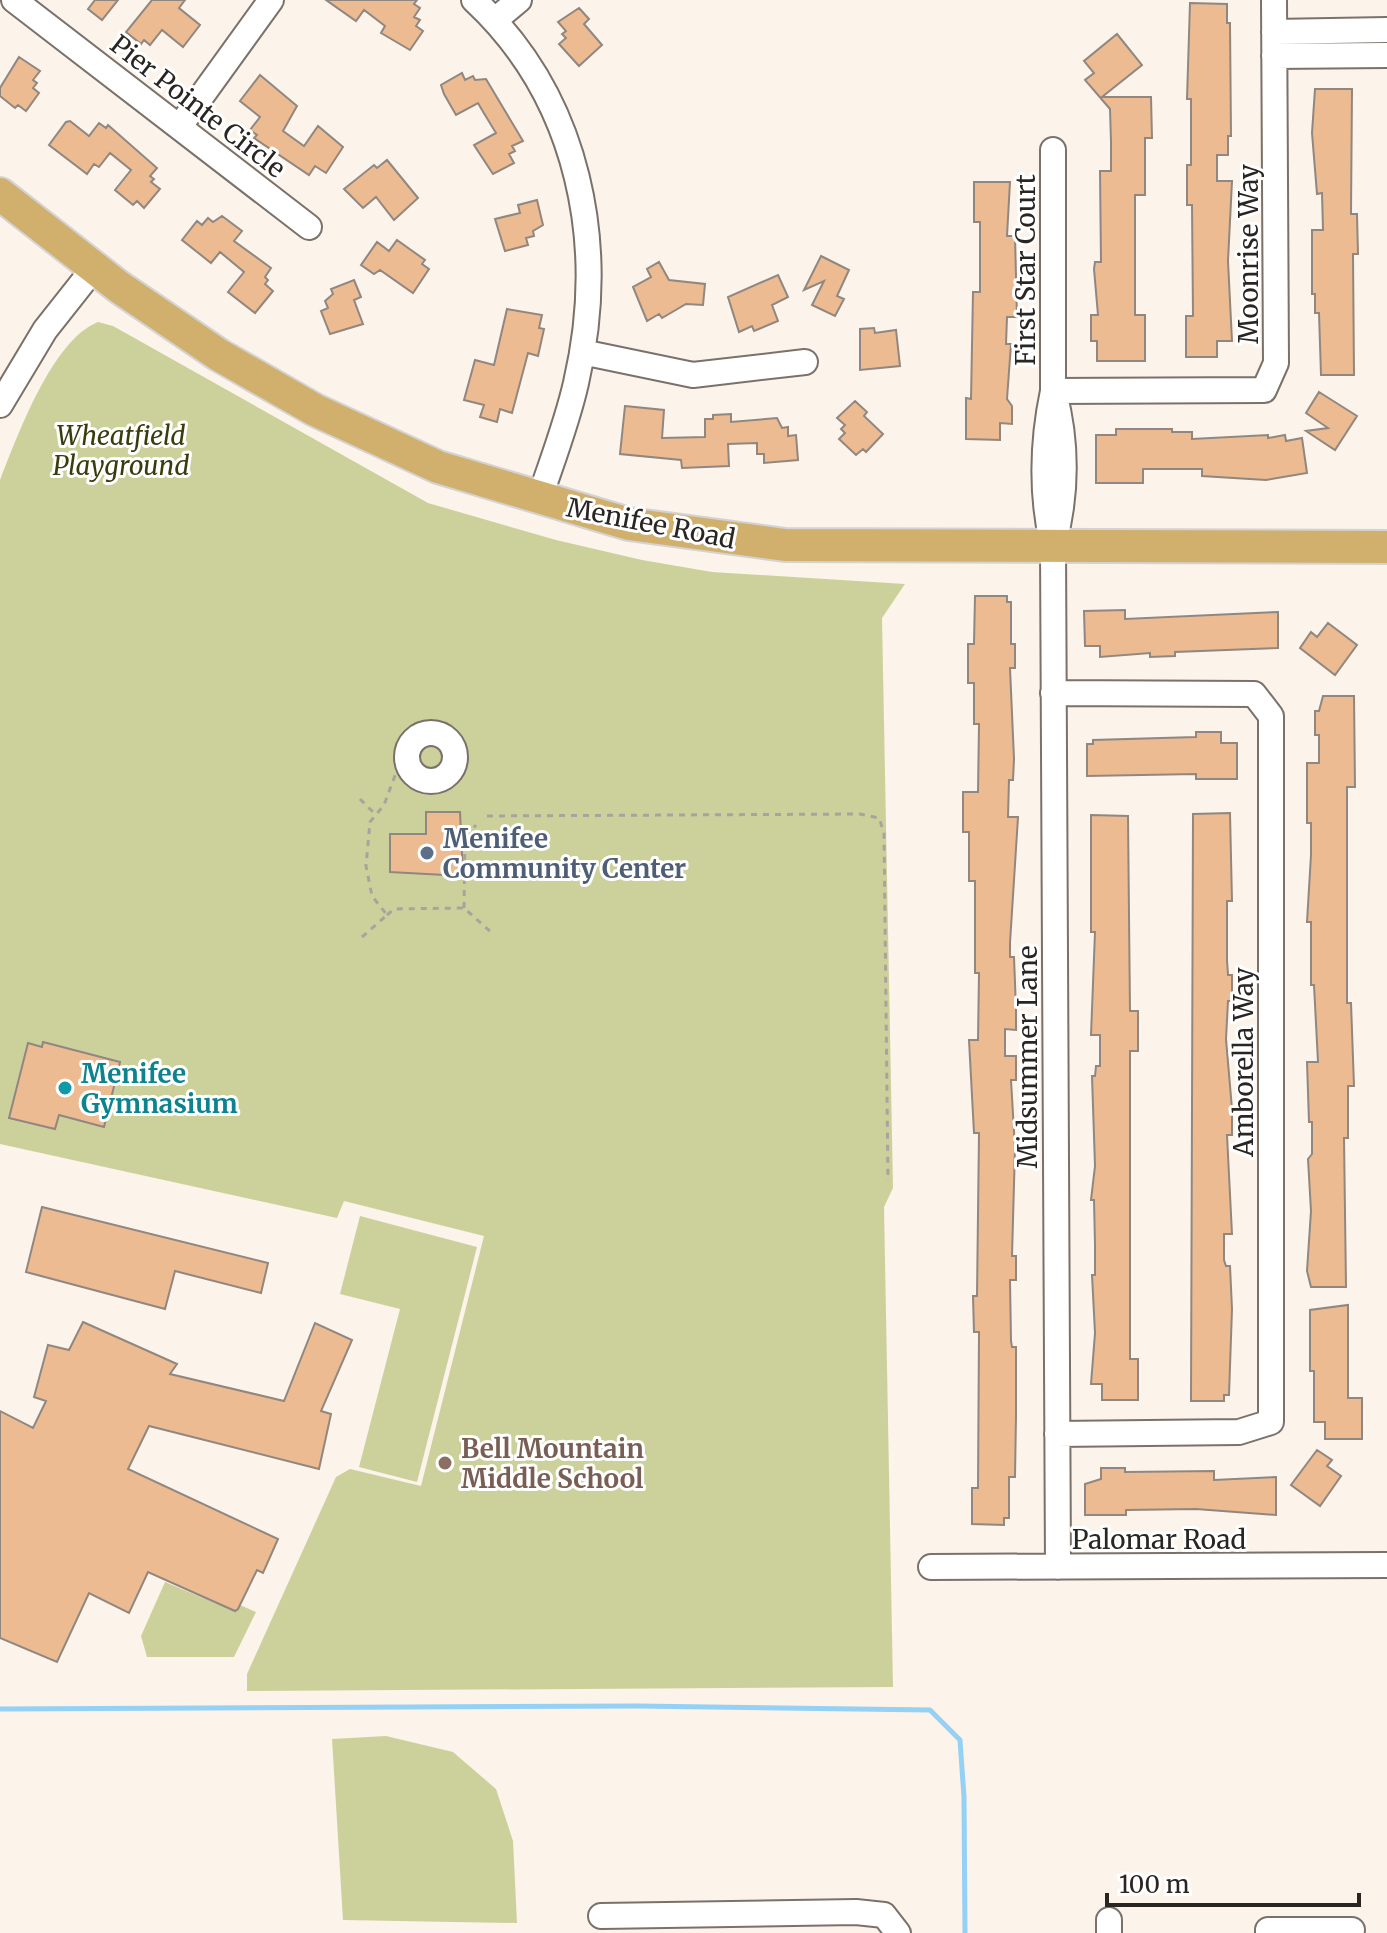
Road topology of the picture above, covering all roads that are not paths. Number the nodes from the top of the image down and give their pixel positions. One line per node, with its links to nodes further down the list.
1 (14, 0): 10 (street, Pier Pointe Circle)
2 (271, 0): 10 (street)
3 (474, 0): 6 (street)
4 (519, 0): 6 (street)
5 (1274, 0): 8 (street, Moonrise Way)
6 (495, 20): 15 (street)
7 (1387, 30): 8 (street)
8 (1274, 44): 9 (street); 17 (street, Moonrise Way)
9 (1387, 55)
10 (180, 126): 13 (street, Pier Pointe Circle)
11 (1053, 150): 17 (street, First Star Court)
12 (0, 194): 14 (main road, Menifee Road)
13 (309, 227)
14 (94, 268): 18 (street); 19 (main road, Menifee Road)
15 (582, 352): 16 (street); 19 (street)
16 (805, 362)
17 (1053, 391): 20 (street, First Star Court)
18 (0, 405)
19 (539, 500): 20 (main road, Menifee Road)
20 (1053, 547): 21 (main road, Menifee Road); 22 (street, Midsummer Lane)
21 (1387, 547)
22 (1053, 693): 23 (street, Midsummer Lane); 23 (street, Amborella Way)
23 (1057, 1434): 26 (street, Midsummer Lane)
24 (1387, 1565): 26 (street, Palomar Road)
25 (931, 1567): 26 (street, Palomar Road)
26 (1058, 1567)
27 (601, 1916): 29 (street)
28 (1352, 1930): 30 (street)
29 (898, 1933)
30 (1268, 1933)

